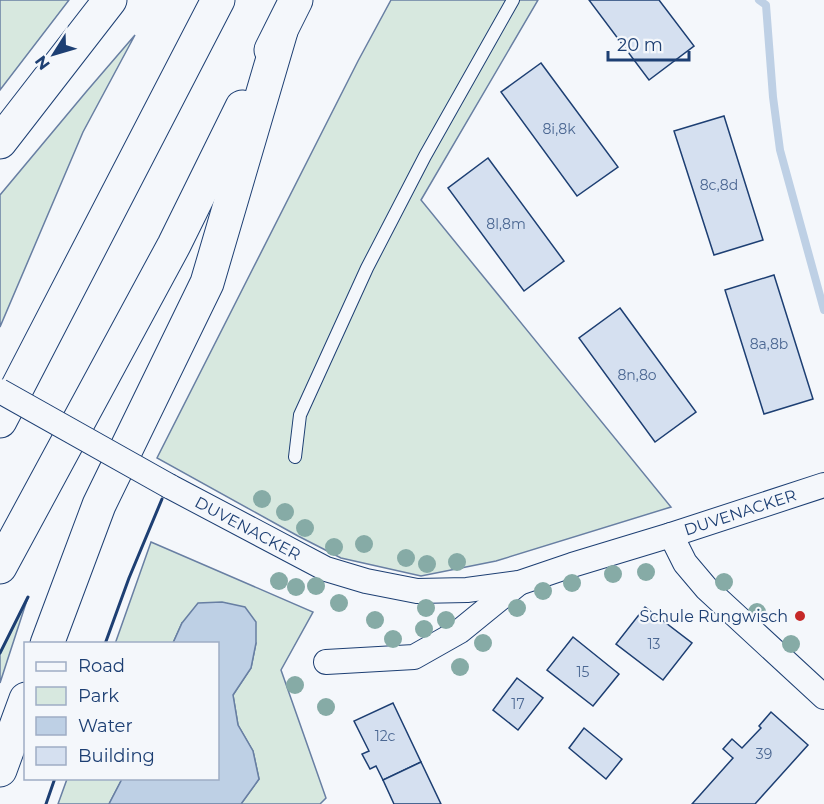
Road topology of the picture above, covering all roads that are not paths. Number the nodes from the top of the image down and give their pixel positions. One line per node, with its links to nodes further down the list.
1 (110, 0): 6 (highway)
2 (218, 0): 8 (highway)
3 (296, 0): 5 (highway)
4 (513, 0): 9 (lane)
5 (281, 31): 12 (highway); 14 (highway)
6 (0, 142)
7 (0, 391): 13 (street, DUVENACKER, bridge)
8 (0, 421)
9 (295, 457)
10 (824, 485): 11 (street, DUVENACKER)
11 (671, 535): 13 (street, DUVENACKER); 16 (street)
12 (0, 567)
13 (519, 583): 15 (street, DUVENACKER)
14 (48, 642)
15 (326, 662)
16 (824, 698)
17 (24, 704): 18 (highway)
18 (0, 770)

